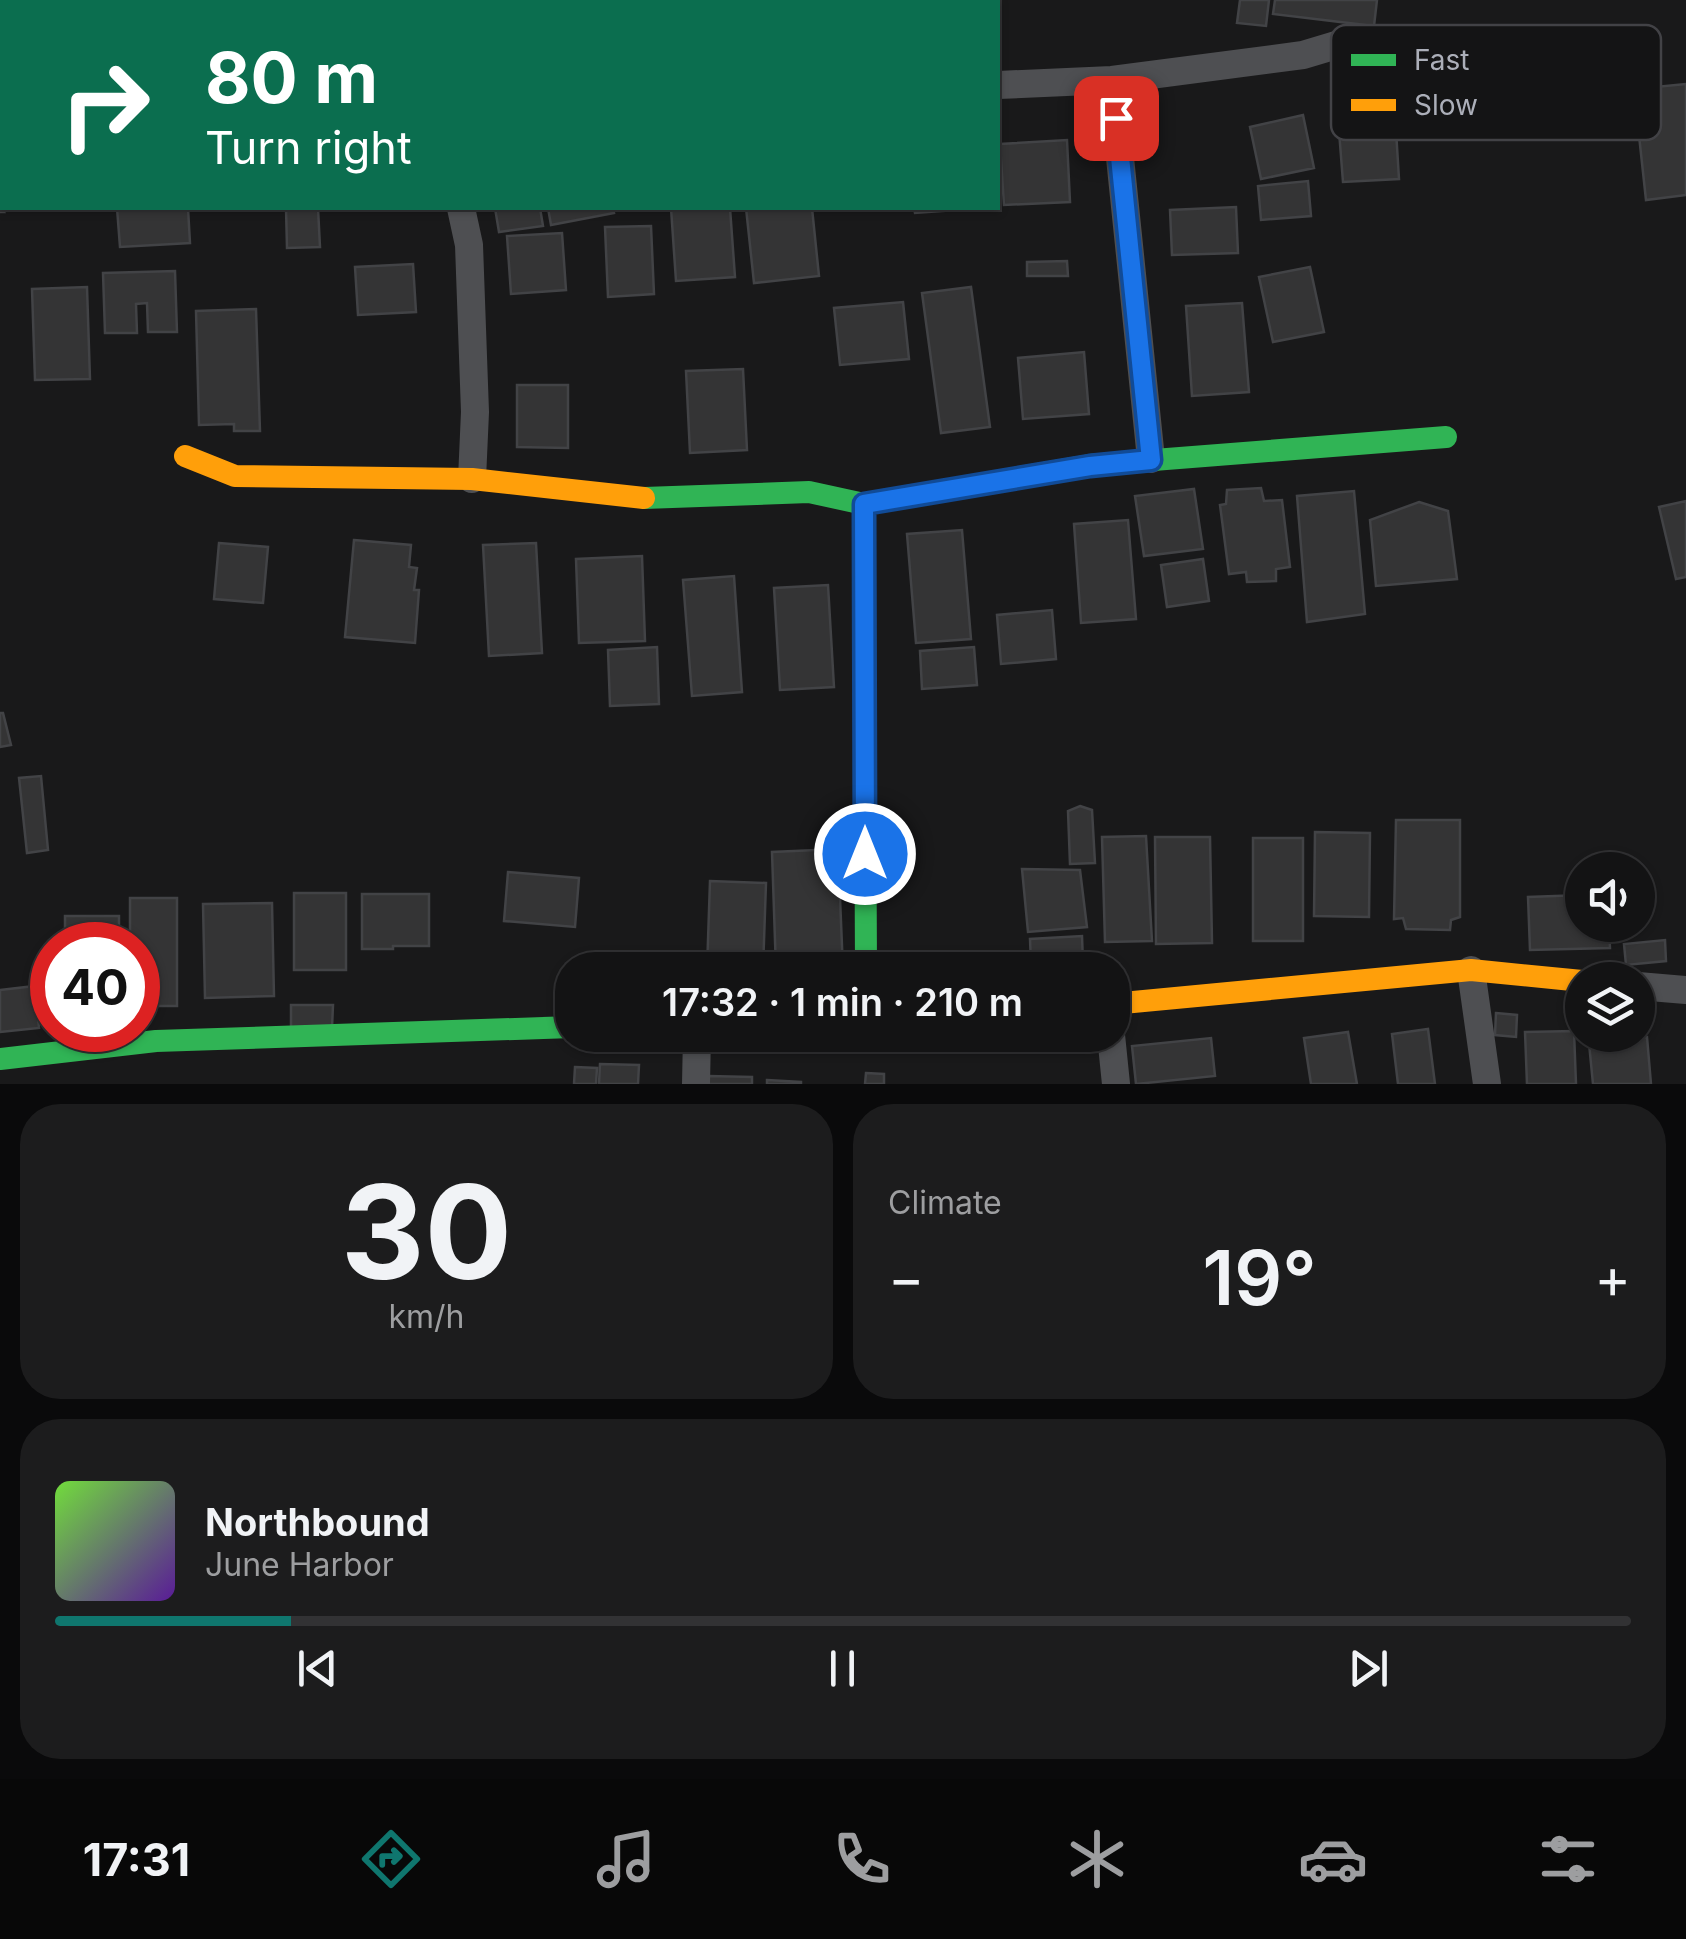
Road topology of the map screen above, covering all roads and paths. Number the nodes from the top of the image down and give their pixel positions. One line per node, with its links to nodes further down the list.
1 (1331, 47): 2 (street)
2 (1112, 80): 3 (street); 7 (street)
3 (1000, 84)
4 (461, 210): 8 (street)
5 (1446, 437): 7 (street)
6 (184, 456): 8 (street)
7 (1151, 460): 9 (street)
8 (472, 479): 9 (street)
9 (864, 504): 10 (street)
10 (866, 952)
11 (1471, 970): 12 (street); 15 (street); 22 (street)
12 (1565, 979)
13 (1655, 987): 14 (street)
14 (1686, 990)
15 (1130, 1002)
16 (555, 1028): 19 (street)
17 (697, 1052): 20 (street)
18 (1112, 1052): 21 (street)
19 (0, 1059)
20 (696, 1084)
21 (1116, 1084)
22 (1487, 1084)

